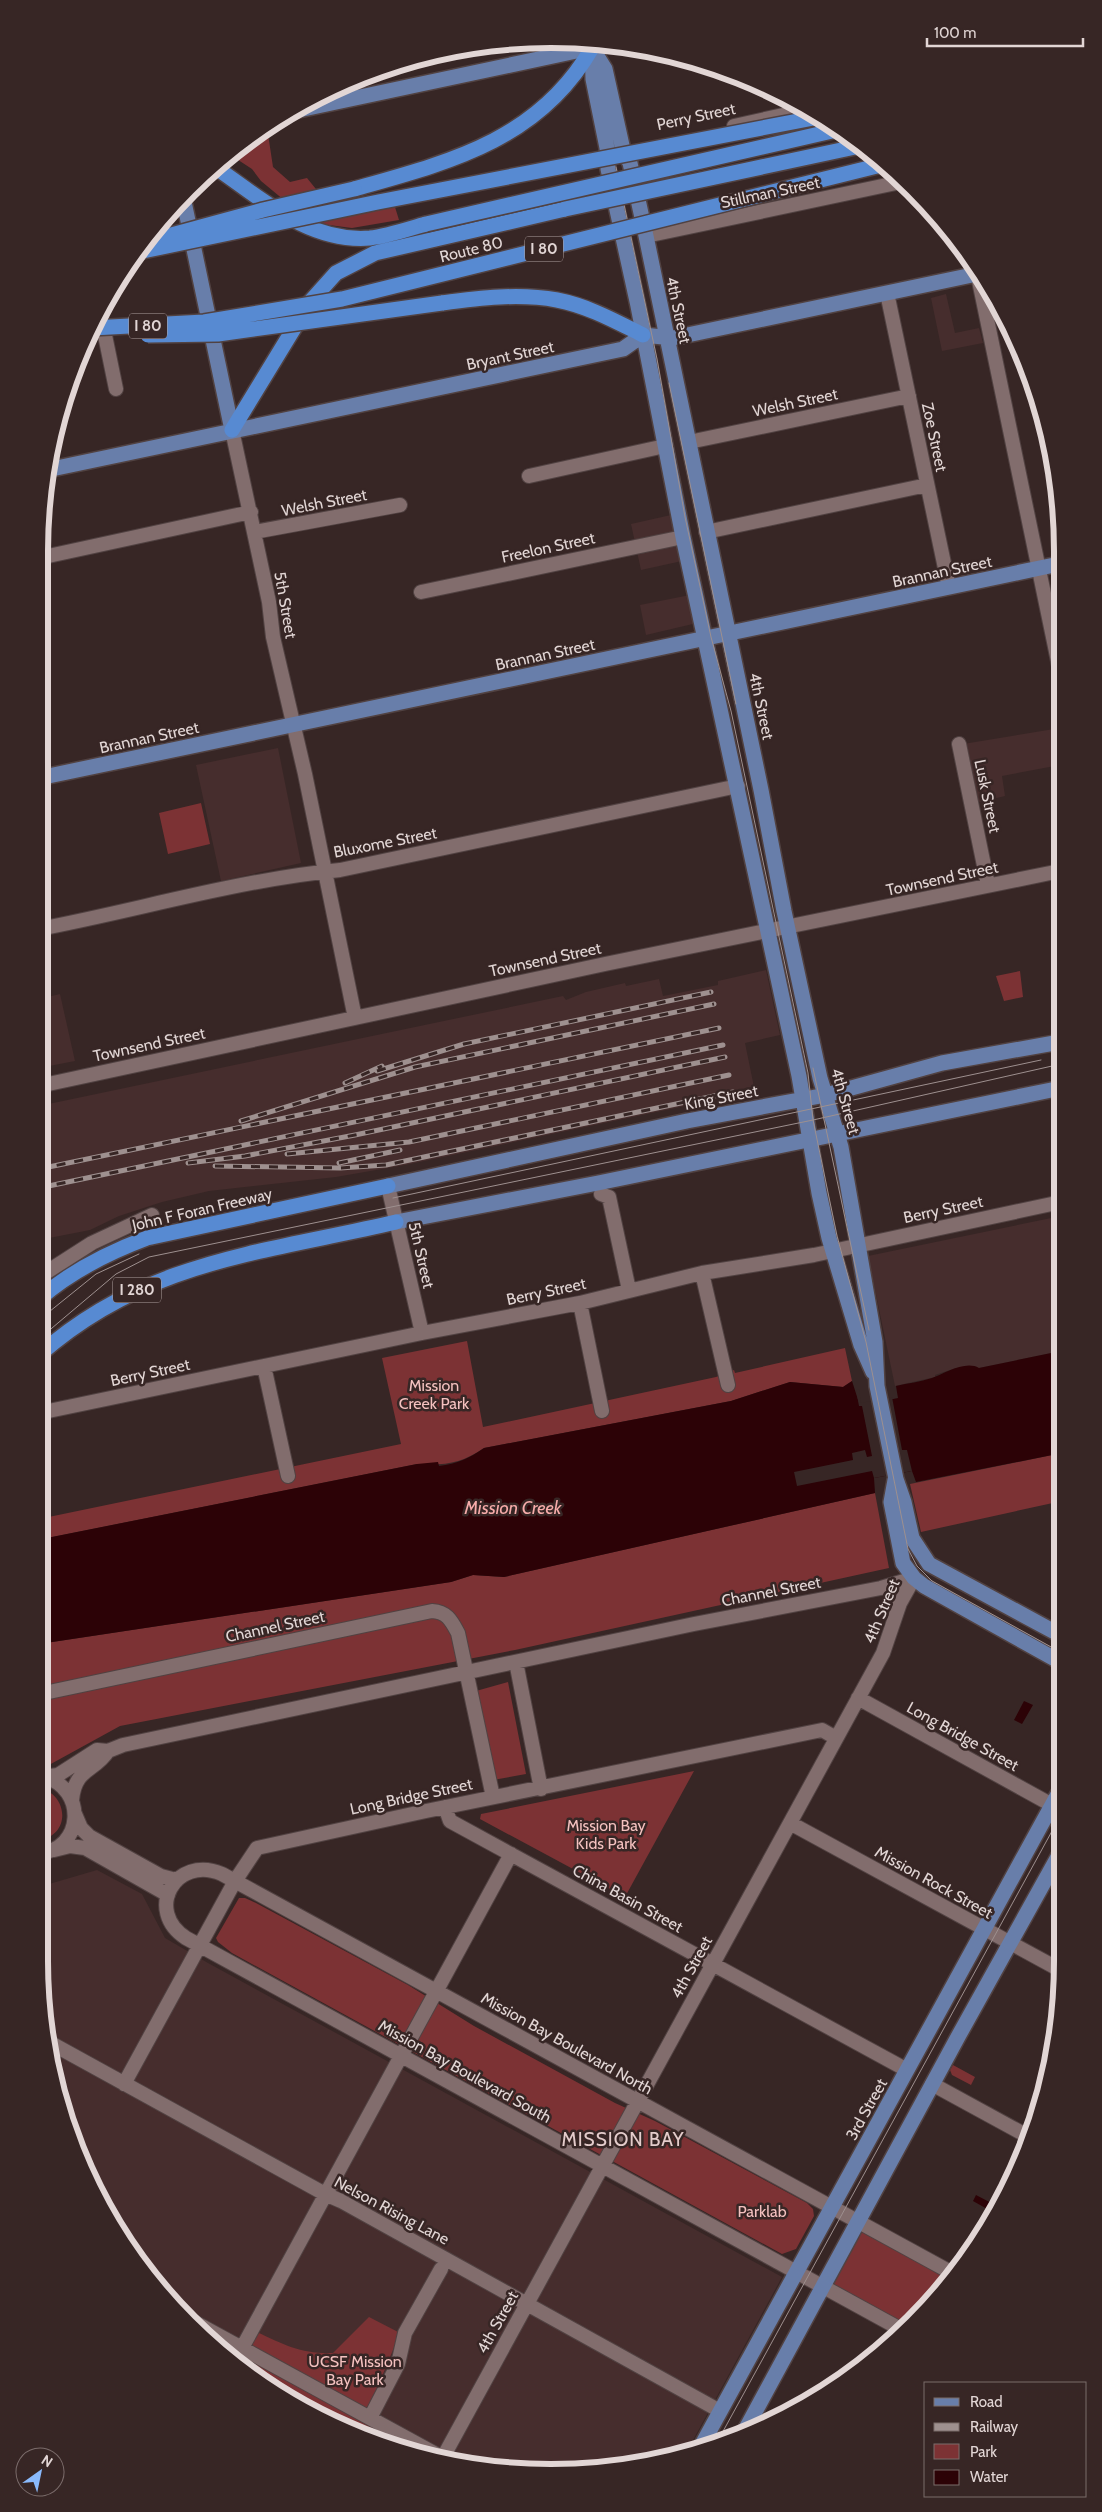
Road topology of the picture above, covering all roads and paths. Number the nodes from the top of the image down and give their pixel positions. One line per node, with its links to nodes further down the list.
1 (575, 49): 5 (main road)
2 (590, 50): 16 (highway, bridge)
3 (592, 50): 24 (main road, 4th Street)
4 (595, 50): 10 (main road, 4th Street)
5 (317, 105)
6 (797, 112): 10 (street, Perry Street)
7 (810, 119): 17 (highway, bridge)
8 (831, 132): 12 (highway, bridge)
9 (852, 148): 28 (highway, bridge)
10 (623, 150): 15 (main road, 4th Street)
11 (876, 166): 22 (highway, Route 80 / I 80, bridge)
12 (221, 171)
13 (895, 183): 15 (street, Stillman Street)
14 (185, 206): 28 (main road, 5th Street)
15 (646, 236): 25 (main road, 4th Street)
16 (155, 241)
17 (148, 250)
18 (973, 276): 20 (main road)
19 (979, 287): 41 (street)
20 (888, 293): 25 (main road); 27 (street, Zoe Street)
21 (102, 322): 26 (street)
22 (99, 329)
23 (98, 330): 24 (highway, bridge)
24 (643, 335): 25 (main road); 28 (main road, Bryant Street); 30 (main road, 4th Street)
25 (667, 339): 29 (main road, 4th Street)
26 (116, 389)
27 (909, 396): 29 (street, Welsh Street); 33 (street, Zoe Street)
28 (232, 430): 31 (main road, Bryant Street); 35 (street, 5th Street)
29 (689, 442): 37 (main road, 4th Street)
30 (665, 446): 32 (street); 38 (main road, 4th Street)
31 (55, 468)
32 (529, 476)
33 (927, 485): 37 (street); 42 (street, Zoe Street)
34 (400, 505): 36 (street, Welsh Street)
35 (250, 512): 36 (street, 5th Street); 39 (street)
36 (254, 532): 47 (street, 5th Street)
37 (706, 532): 44 (main road, 4th Street)
38 (683, 537): 43 (street, Freelon Street); 45 (main road, 4th Street)
39 (48, 556)
40 (1054, 565): 41 (main road, Brannan Street)
41 (1039, 568): 42 (main road, Brannan Street); 46 (street)
42 (949, 587): 44 (main road, Brannan Street)
43 (421, 592)
44 (729, 633): 45 (main road, Brannan Street); 54 (main road, 4th Street)
45 (705, 639): 47 (main road, Brannan Street); 50 (main road, 4th Street)
46 (1054, 642)
47 (292, 724): 49 (main road, Brannan Street); 51 (street, 5th Street)
48 (959, 744): 53 (street, Lusk Street)
49 (48, 776)
50 (738, 786): 51 (street, Bluxome Street); 56 (main road, 4th Street)
51 (325, 872): 55 (street, Bluxome Street); 57 (street, 5th Street)
52 (1054, 872): 53 (street, Townsend Street)
53 (988, 885): 54 (street, Townsend Street)
54 (788, 927): 56 (street, Townsend Street); 61 (main road, 4th Street)
55 (48, 928)
56 (768, 931): 57 (street, Townsend Street); 62 (main road, 4th Street)
57 (355, 1018): 59 (street, Townsend Street)
58 (1054, 1043): 61 (main road, King Street)
59 (48, 1084)
60 (1054, 1089): 63 (main road)
61 (826, 1095): 62 (main road, King Street); 63 (main road, 4th Street)
62 (803, 1099): 64 (main road, 4th Street); 65 (main road, King Street)
63 (838, 1135): 64 (main road); 70 (main road, 4th Street)
64 (809, 1141): 69 (main road); 71 (main road, 4th Street)
65 (388, 1186): 69 (street, 5th Street); 75 (highway, John F Foran Freeway / I 280)
66 (601, 1194): 74 (street)
67 (1054, 1203): 70 (street, Berry Street)
68 (152, 1215): 72 (street)
69 (396, 1222): 77 (street, 5th Street); 78 (highway, I 280)
70 (859, 1245): 71 (street, Berry Street); 80 (main road, 4th Street)
71 (833, 1251): 73 (street, Berry Street); 80 (main road, 4th Street)
72 (48, 1271)
73 (702, 1273): 74 (street, Berry Street); 81 (street)
74 (629, 1290): 76 (street, Berry Street)
75 (48, 1292)
76 (580, 1302): 77 (street, Berry Street); 82 (street)
77 (422, 1332): 79 (street, Berry Street)
78 (48, 1348)
79 (264, 1366): 83 (street, Berry Street); 84 (street)
80 (877, 1382): 85 (main road, 4th Street)
81 (728, 1385)
82 (602, 1411)
83 (48, 1412)
84 (288, 1476)
85 (895, 1476): 86 (main road, 4th Street); 87 (main road, 4th Street)
86 (928, 1564): 87 (main road); 88 (main road)
87 (914, 1578): 89 (main road); 90 (street, Channel Street); 93 (street, 4th Street)
88 (1054, 1632)
89 (1054, 1659)
90 (516, 1662): 91 (street, Channel Street); 98 (street)
91 (467, 1673): 92 (street, Channel Street); 95 (street, Channel Street); 99 (street)
92 (49, 1692)
93 (858, 1698): 94 (street, 4th Street); 102 (street, Long Bridge Street)
94 (836, 1738): 98 (street, Long Bridge Street); 105 (street, 4th Street)
95 (108, 1750): 96 (street, Channel Street); 100 (street, Channel Street)
96 (48, 1776)
97 (48, 1780): 100 (street)
98 (541, 1789): 99 (street, Long Bridge Street)
99 (493, 1797): 103 (street, Long Bridge Street)
100 (72, 1800): 104 (street)
101 (1054, 1801): 102 (main road, 3rd Street)
102 (1052, 1805): 113 (main road, 3rd Street)
103 (445, 1807): 108 (street, China Basin Street); 111 (street, Long Bridge Street)
104 (75, 1814): 106 (street); 110 (street)
105 (790, 1822): 113 (street, Mission Rock Street); 116 (street, 4th Street)
106 (54, 1850): 107 (street); 112 (street)
107 (48, 1851)
108 (511, 1854): 116 (street, China Basin Street); 118 (street)
109 (1054, 1864): 114 (main road)
110 (176, 1880): 111 (street, Mission Bay Boulevard North); 112 (street)
111 (235, 1881): 115 (street, Long Bridge Street); 118 (street, Mission Bay Boulevard North)
112 (168, 1894): 115 (street, Mission Bay Boulevard South)
113 (984, 1929): 114 (street, Mission Rock Street); 121 (main road, 3rd Street)
114 (1010, 1943): 117 (street, Mission Rock Street); 123 (main road)
115 (199, 1945): 120 (street, Mission Bay Boulevard South); 122 (street, Long Bridge Street)
116 (713, 1964): 121 (street, China Basin Street); 124 (street, 4th Street)
117 (1054, 1967)
118 (436, 1992): 120 (street); 124 (street, Mission Bay Boulevard North)
119 (55, 2045): 122 (street, Nelson Rising Lane)
120 (401, 2056): 126 (street, Mission Bay Boulevard South); 127 (street)
121 (907, 2070): 128 (main road, 3rd Street)
122 (124, 2084): 127 (street, Nelson Rising Lane)
123 (932, 2084): 125 (street); 129 (main road)
124 (637, 2102): 126 (street, 4th Street); 128 (street, Mission Bay Boulevard North)
125 (1024, 2134)
126 (602, 2166): 132 (street, Mission Bay Boulevard South); 134 (street, 4th Street)
127 (326, 2194): 134 (street, Nelson Rising Lane); 137 (street)
128 (832, 2208): 129 (street, Mission Bay Boulevard North); 132 (main road, 3rd Street)
129 (858, 2222): 131 (street, Mission Bay Boulevard North); 133 (main road)
130 (442, 2269): 139 (street)
131 (948, 2271)
132 (797, 2272): 133 (street, Mission Bay Boulevard South); 138 (main road, 3rd Street)
133 (823, 2286): 135 (street, Mission Bay Boulevard South); 140 (main road)
134 (527, 2304): 138 (street, Nelson Rising Lane); 143 (street, 4th Street)
135 (897, 2327)
136 (216, 2337): 137 (street)
137 (233, 2348): 139 (street)
138 (720, 2411): 141 (main road, 3rd Street)
139 (370, 2418): 142 (street)
140 (752, 2423)
141 (704, 2440)
142 (421, 2447)
143 (450, 2454)

